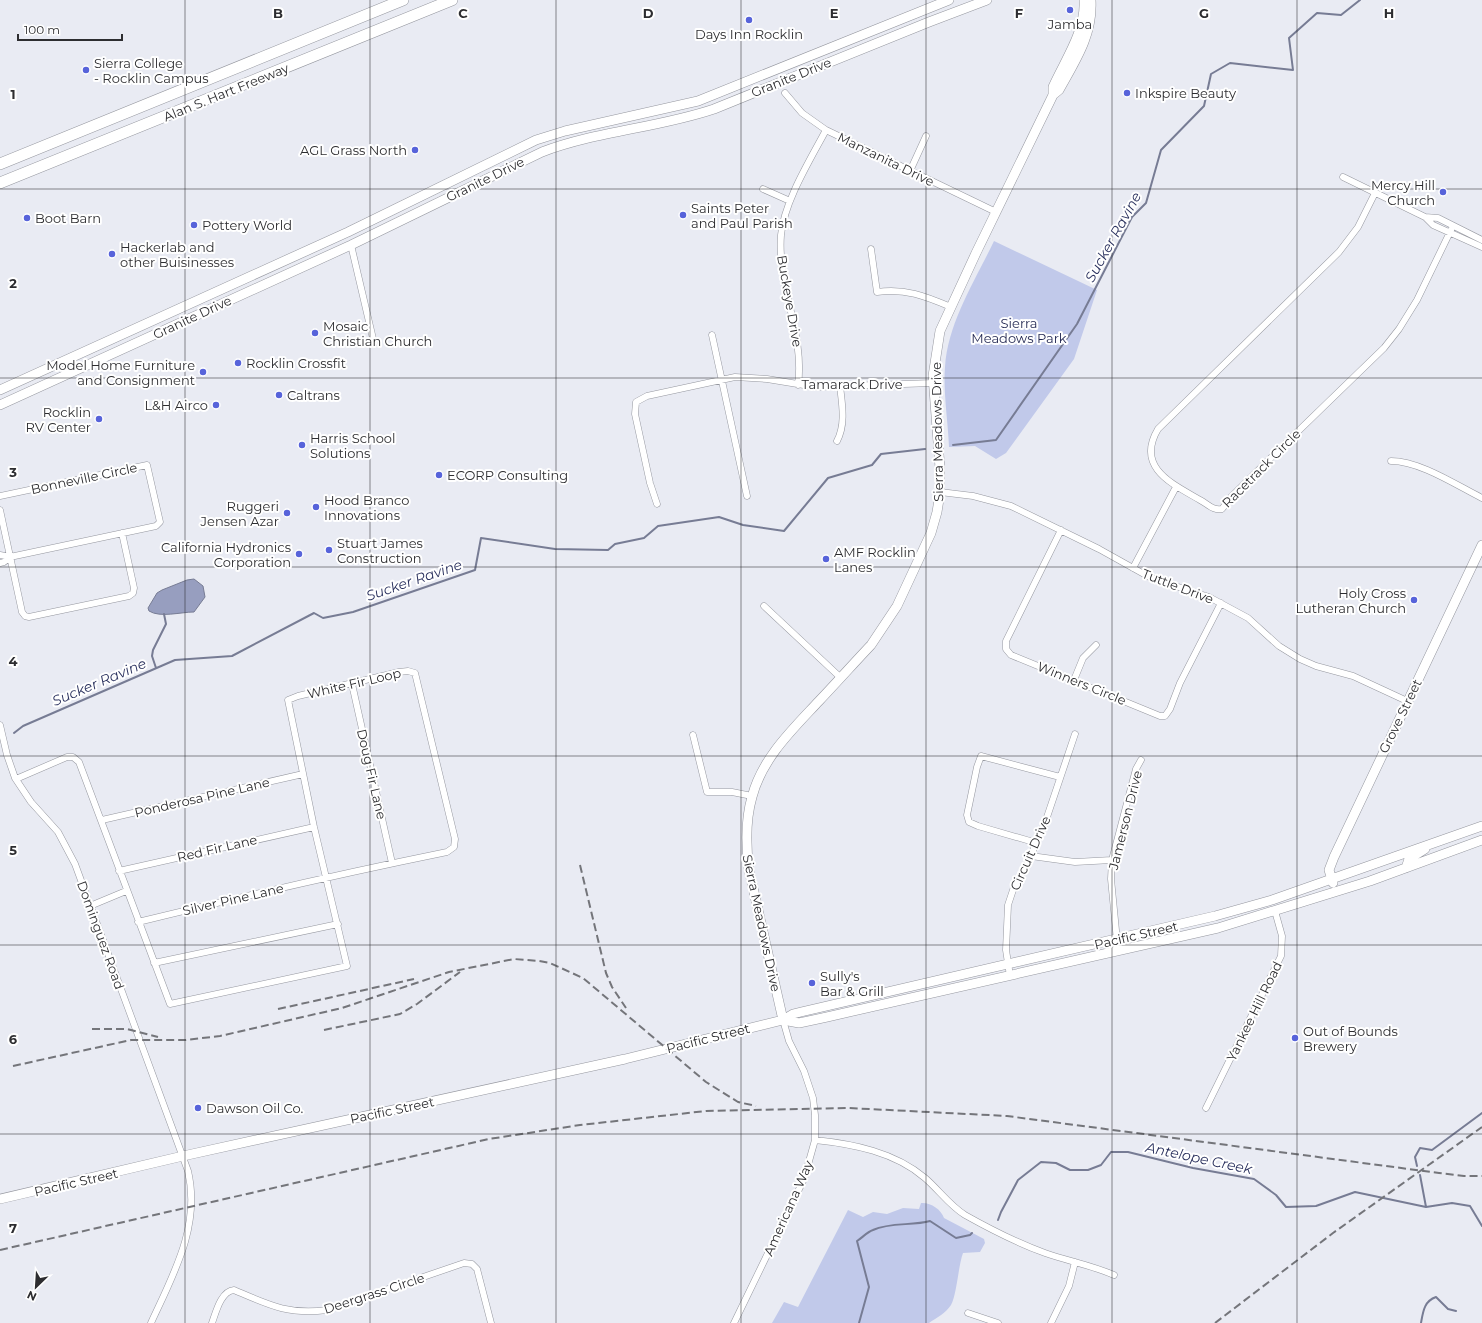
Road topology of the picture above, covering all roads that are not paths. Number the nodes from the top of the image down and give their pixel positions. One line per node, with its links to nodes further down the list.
1 (403, 0): 13 (highway, Alan S. Hart Freeway)
2 (452, 0): 16 (highway, Alan S. Hart Freeway)
3 (949, 0): 22 (street, Granite Drive)
4 (988, 0): 25 (street, Granite Drive)
5 (1084, 0): 8 (street, Sierra Meadows Drive)
6 (1091, 0): 7 (street, Sierra Meadows Drive)
7 (1088, 32): 8 (street); 10 (street, Sierra Meadows Drive)
8 (1068, 54): 10 (street, Sierra Meadows Drive)
9 (785, 93): 11 (street, Manzanita Drive)
10 (1054, 94): 20 (street, Sierra Meadows Drive)
11 (826, 130): 14 (street, Manzanita Drive); 19 (street, Buckeye Drive)
12 (926, 136): 14 (street)
13 (0, 164)
14 (910, 171): 20 (street, Manzanita Drive)
15 (1343, 177): 18 (street)
16 (0, 184)
17 (763, 189): 19 (street)
18 (1375, 193): 21 (street); 39 (street, Racetrack Circle)
19 (790, 201): 33 (street, Buckeye Drive)
20 (996, 212): 28 (street, Sierra Meadows Drive)
21 (1424, 217): 23 (street); 24 (street)
22 (348, 232): 25 (street); 35 (street, Granite Drive)
23 (1451, 232): 26 (street); 39 (street, Racetrack Circle)
24 (1482, 240)
25 (351, 245): 30 (street); 36 (street, Granite Drive)
26 (1482, 247)
27 (871, 249): 28 (street)
28 (950, 307): 32 (street, Sierra Meadows Drive)
29 (712, 335): 31 (street)
30 (374, 343)
31 (721, 378): 33 (street, Tamarack Drive); 42 (street); 44 (street, Tamarack Drive)
32 (933, 383): 34 (street, Tamarack Drive); 40 (street, Sierra Meadows Drive)
33 (798, 385): 34 (street, Tamarack Drive)
34 (840, 386): 37 (street)
35 (0, 390)
36 (0, 405)
37 (837, 441)
38 (1391, 461): 43 (street)
39 (1176, 487): 52 (street)
40 (940, 492): 46 (street, Tuttle Drive); 56 (street, Sierra Meadows Drive)
41 (0, 496): 47 (street, Bonneville Circle)
42 (748, 496)
43 (1482, 498)
44 (657, 504)
45 (0, 510): 50 (street)
46 (1061, 530): 52 (street, Tuttle Drive); 57 (street, Winners Circle)
47 (122, 533): 50 (street, Bonneville Circle); 50 (street)
48 (1482, 545): 59 (street, Grove Street)
49 (0, 555): 50 (street, Bonneville Circle)
50 (10, 557): 51 (street, Bonneville Circle)
51 (0, 563)
52 (1133, 568): 53 (street, Tuttle Drive)
53 (1221, 603): 57 (street, Winners Circle); 59 (street, Tuttle Drive)
54 (764, 606): 56 (street)
55 (1096, 645): 57 (street)
56 (841, 678): 67 (street, Sierra Meadows Drive)
57 (1074, 680)
58 (352, 684): 64 (street, White Fir Loop); 76 (street, Doug Fir Lane); 76 (street, White Fir Loop)
59 (1407, 701): 80 (street, Grove Street)
60 (0, 725): 66 (street, Dominguez Road)
61 (1075, 734): 65 (street, Circuit Drive)
62 (693, 735): 67 (street)
63 (1141, 760): 75 (street, Jamerson Drive)
64 (303, 774): 68 (street, Ponderosa Pine Lane); 70 (street, White Fir Loop)
65 (1060, 777): 73 (street, Circuit Drive); 73 (street)
66 (16, 779): 68 (street); 83 (street, Dominguez Road)
67 (752, 796): 92 (street, Sierra Meadows Drive)
68 (102, 820): 78 (street)
69 (1482, 826): 71 (street, Pacific Street)
70 (314, 827): 78 (street, Red Fir Lane); 79 (street, White Fir Loop)
71 (1438, 840): 77 (street); 80 (street, Pacific Street)
72 (1482, 840): 77 (street, Pacific Street)
73 (1037, 843): 74 (street, Circuit Drive)
74 (1031, 856): 75 (street); 90 (street, Circuit Drive)
75 (1112, 860): 87 (street, Jamerson Drive)
76 (392, 863): 79 (street, White Fir Loop)
77 (1406, 868): 81 (street, Pacific Street)
78 (119, 871): 82 (street)
79 (328, 878): 85 (street, Silver Pine Lane); 86 (street)
80 (1332, 879): 81 (street, Grove Street); 87 (street, Pacific Street)
81 (1335, 890): 84 (street, Pacific Street)
82 (126, 891): 83 (street); 85 (street)
83 (90, 906): 95 (street, Dominguez Road)
84 (1275, 911): 88 (street, Pacific Street); 93 (street, Yankee Hill Road)
85 (138, 922): 89 (street)
86 (338, 924): 89 (street); 89 (street)
87 (1117, 940): 88 (street, Jamerson Drive); 90 (street, Pacific Street)
88 (1118, 951): 91 (street, Pacific Street)
89 (154, 963)
90 (1008, 964): 91 (street, Circuit Drive); 92 (street, Pacific Street)
91 (1010, 976): 92 (street, Pacific Street)
92 (783, 1020): 94 (street, Americana Way); 95 (street, Pacific Street)
93 (1206, 1108)
94 (814, 1140): 97 (street); 103 (street, Americana Way)
95 (183, 1156): 96 (street, Pacific Street); 100 (street, Dominguez Road)
96 (0, 1199)
97 (1075, 1262): 98 (street); 105 (street)
98 (1114, 1275)
99 (968, 1313): 104 (street)
100 (151, 1323)
101 (212, 1323): 102 (street, Deergrass Circle)
102 (491, 1323)
103 (734, 1323)
104 (998, 1323)
105 (1051, 1323)

